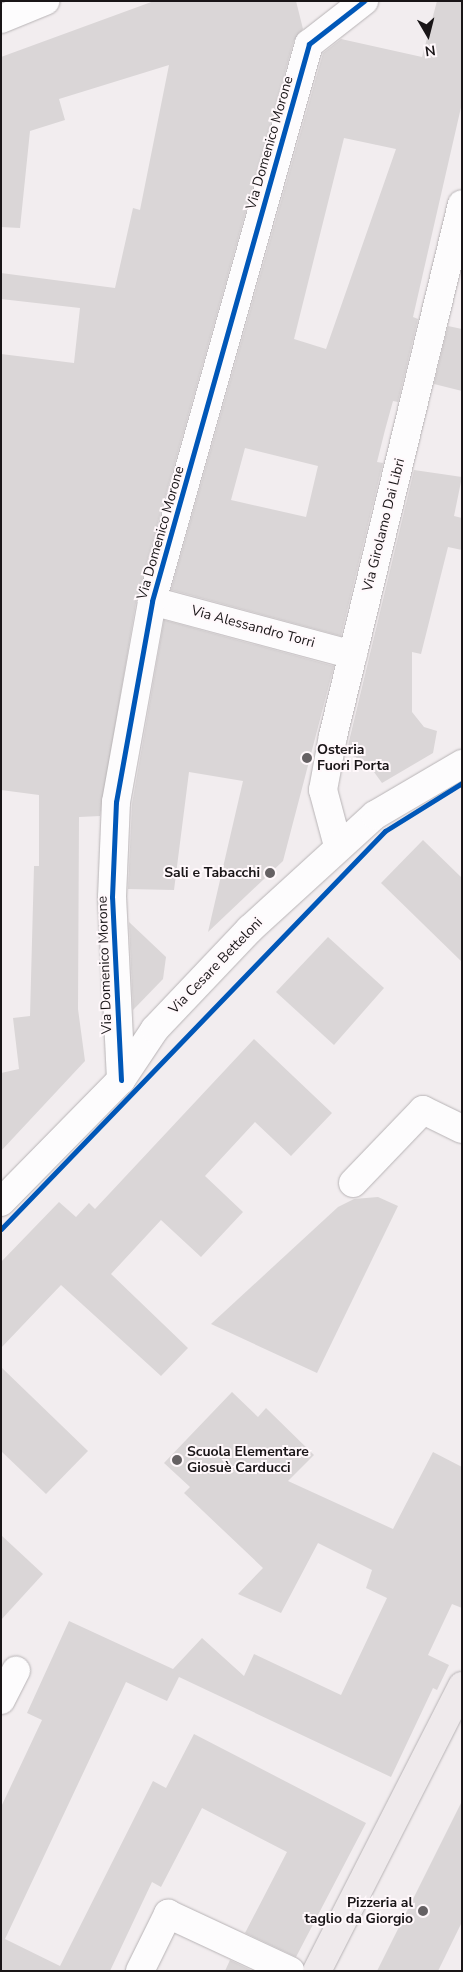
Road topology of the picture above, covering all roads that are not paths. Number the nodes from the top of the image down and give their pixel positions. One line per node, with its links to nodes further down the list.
1 (46, 1): 3 (street)
2 (364, 1): 5 (street, Via Domenico Morone)
3 (1, 19)
4 (462, 204): 6 (street, Via Girolamo Dai Libri)
5 (152, 601): 6 (street, Via Alessandro Torri); 9 (street, Via Domenico Morone)
6 (353, 655): 8 (street, Via Girolamo Dai Libri)
7 (462, 764): 8 (street, Via Cesare Betteloni)
8 (338, 846): 9 (street, Via Cesare Betteloni)
9 (121, 1080): 12 (street, Via Cesare Betteloni)
10 (462, 1129): 11 (street)
11 (353, 1183)
12 (1, 1202)
13 (16, 1671): 15 (street)
14 (462, 1686): 18 (main road)
15 (1, 1700)
16 (140, 1971): 17 (street)
17 (290, 1971)
18 (317, 1971)

